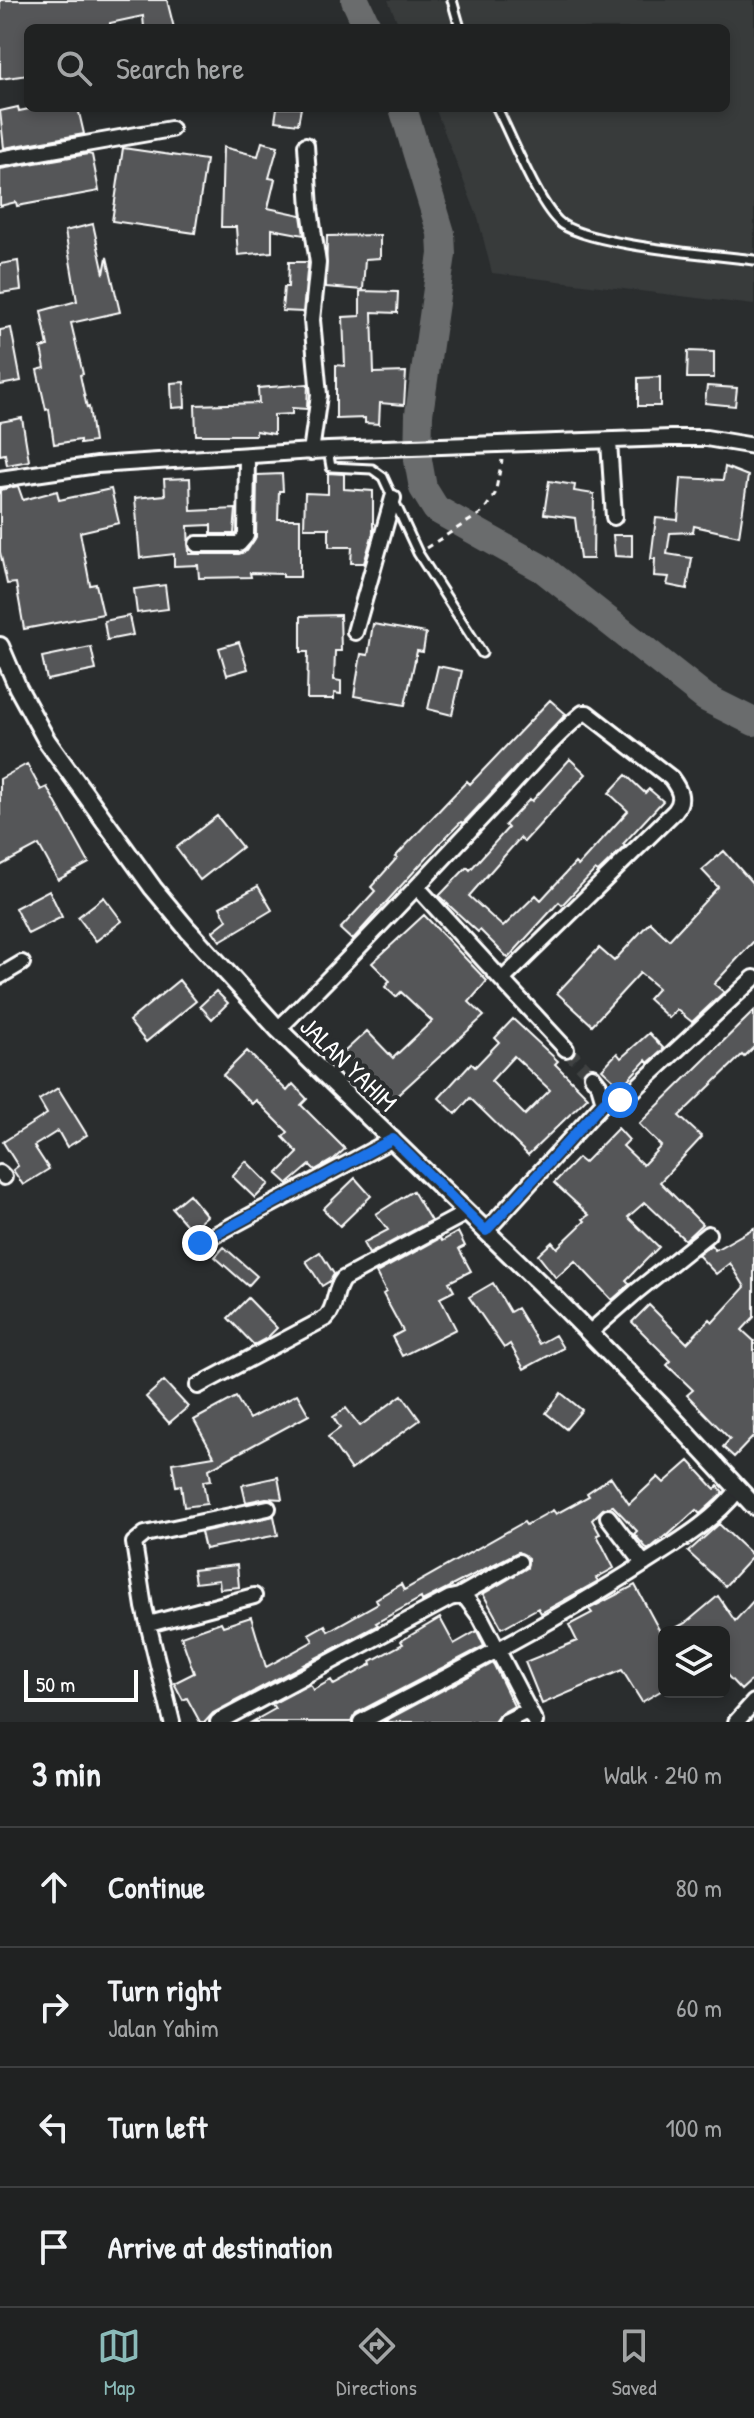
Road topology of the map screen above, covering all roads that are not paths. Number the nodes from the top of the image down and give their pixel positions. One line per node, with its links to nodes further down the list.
1 (452, 0): 2 (lane)
2 (459, 24)
3 (499, 112): 7 (lane)
4 (171, 129): 6 (street)
5 (306, 145): 11 (street)
6 (0, 159)
7 (754, 260)
8 (609, 442): 9 (street); 10 (street); 15 (street)
9 (754, 446)
10 (328, 450): 11 (street); 14 (lane)
11 (311, 452): 12 (street)
12 (247, 456): 13 (street); 16 (street)
13 (0, 479)
14 (393, 498): 17 (street); 19 (lane)
15 (614, 517)
16 (197, 544)
17 (355, 632)
18 (0, 646): 25 (street, JALAN YAHIM)
19 (482, 653)
20 (417, 887): 24 (street); 24 (street); 25 (street)
21 (22, 963): 22 (street)
22 (0, 976)
23 (754, 978): 28 (street)
24 (502, 980): 26 (street)
25 (278, 1029): 29 (street, JALAN YAHIM)
26 (566, 1049)
27 (592, 1076): 28 (street)
28 (604, 1102): 31 (street)
29 (393, 1139): 30 (street, JALAN YAHIM); 33 (street)
30 (466, 1213): 31 (street, JALAN YAHIM); 35 (street)
31 (486, 1231): 34 (street, JALAN YAHIM)
32 (708, 1234): 34 (street)
33 (200, 1243)
34 (589, 1333): 36 (street, JALAN YAHIM)
35 (198, 1386)
36 (738, 1490): 37 (street, JALAN YAHIM); 41 (street)
37 (754, 1506)
38 (268, 1508): 44 (street)
39 (608, 1517): 41 (street)
40 (519, 1562): 43 (street)
41 (644, 1564): 45 (street)
42 (254, 1596): 44 (street)
43 (459, 1596): 45 (street); 49 (street)
44 (149, 1624): 48 (street)
45 (498, 1650): 47 (street); 50 (street)
46 (754, 1702): 52 (street)
47 (532, 1716): 51 (street)
48 (172, 1722)
49 (218, 1722)
50 (361, 1722)
51 (505, 1722)
52 (736, 1722)

